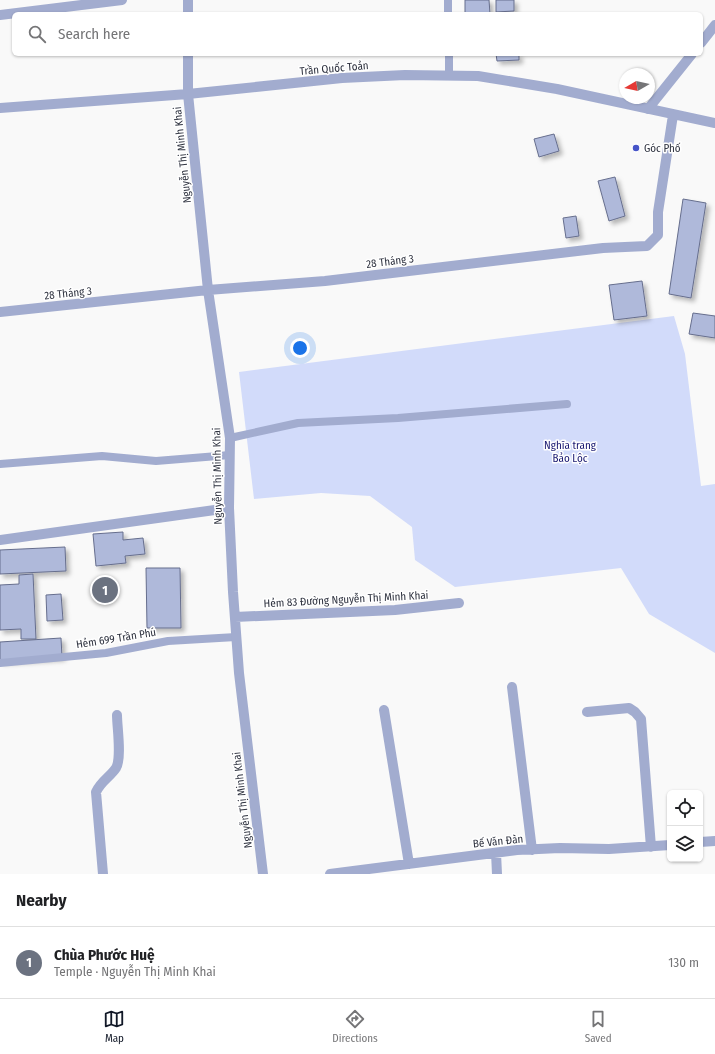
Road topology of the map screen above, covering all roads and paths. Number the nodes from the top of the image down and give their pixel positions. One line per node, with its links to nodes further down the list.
1 (122, 0): 4 (street)
2 (188, 0): 5 (street)
3 (448, 0): 6 (lane)
4 (24, 12)
5 (188, 12)
6 (448, 12)
7 (12, 14): 8 (street)
8 (0, 15)
9 (715, 25): 10 (street)
10 (703, 40)
11 (188, 56): 15 (street, Nguyễn Thị Minh Khai)
12 (449, 56): 14 (lane)
13 (690, 56): 17 (street)
14 (449, 76): 15 (street, Trần Quốc Toản); 17 (street, Trần Quốc Toản)
15 (188, 94): 16 (street, Trần Quốc Toản); 20 (street, Nguyễn Thị Minh Khai)
16 (0, 108)
17 (648, 109): 18 (street, Trần Quốc Toản)
18 (673, 115): 19 (street, Trần Quốc Toản); 20 (street, 28 Tháng 3)
19 (715, 123)
20 (208, 290): 21 (street, 28 Tháng 3); 23 (street, Nguyễn Thị Minh Khai)
21 (0, 312)
22 (567, 404): 23 (lane)
23 (230, 438): 24 (street, Nguyễn Thị Minh Khai)
24 (230, 455): 25 (lane); 26 (street, Nguyễn Thị Minh Khai)
25 (0, 464)
26 (229, 508): 27 (street); 29 (street, Nguyễn Thị Minh Khai)
27 (0, 540)
28 (459, 603): 29 (street, Hẻm 83 Đường Nguyễn Thị Minh Khai)
29 (235, 617): 30 (street, Nguyễn Thị Minh Khai)
30 (236, 637): 31 (lane, Hẻm 699 Trần Phú); 44 (street, Nguyễn Thị Minh Khai)
31 (0, 663)
32 (512, 687): 40 (street)
33 (384, 710): 42 (street)
34 (587, 712): 39 (street)
35 (116, 715): 43 (street)
36 (715, 841): 37 (street)
37 (703, 842)
38 (667, 845): 39 (street, Bế Văn Đàn)
39 (651, 847): 40 (street, Bế Văn Đàn)
40 (532, 850): 41 (street, Bế Văn Đàn)
41 (496, 853): 42 (street, Bế Văn Đàn); 46 (street)
42 (409, 864): 45 (street, Bế Văn Đàn)
43 (103, 874)
44 (263, 874)
45 (330, 874)
46 (497, 874)

